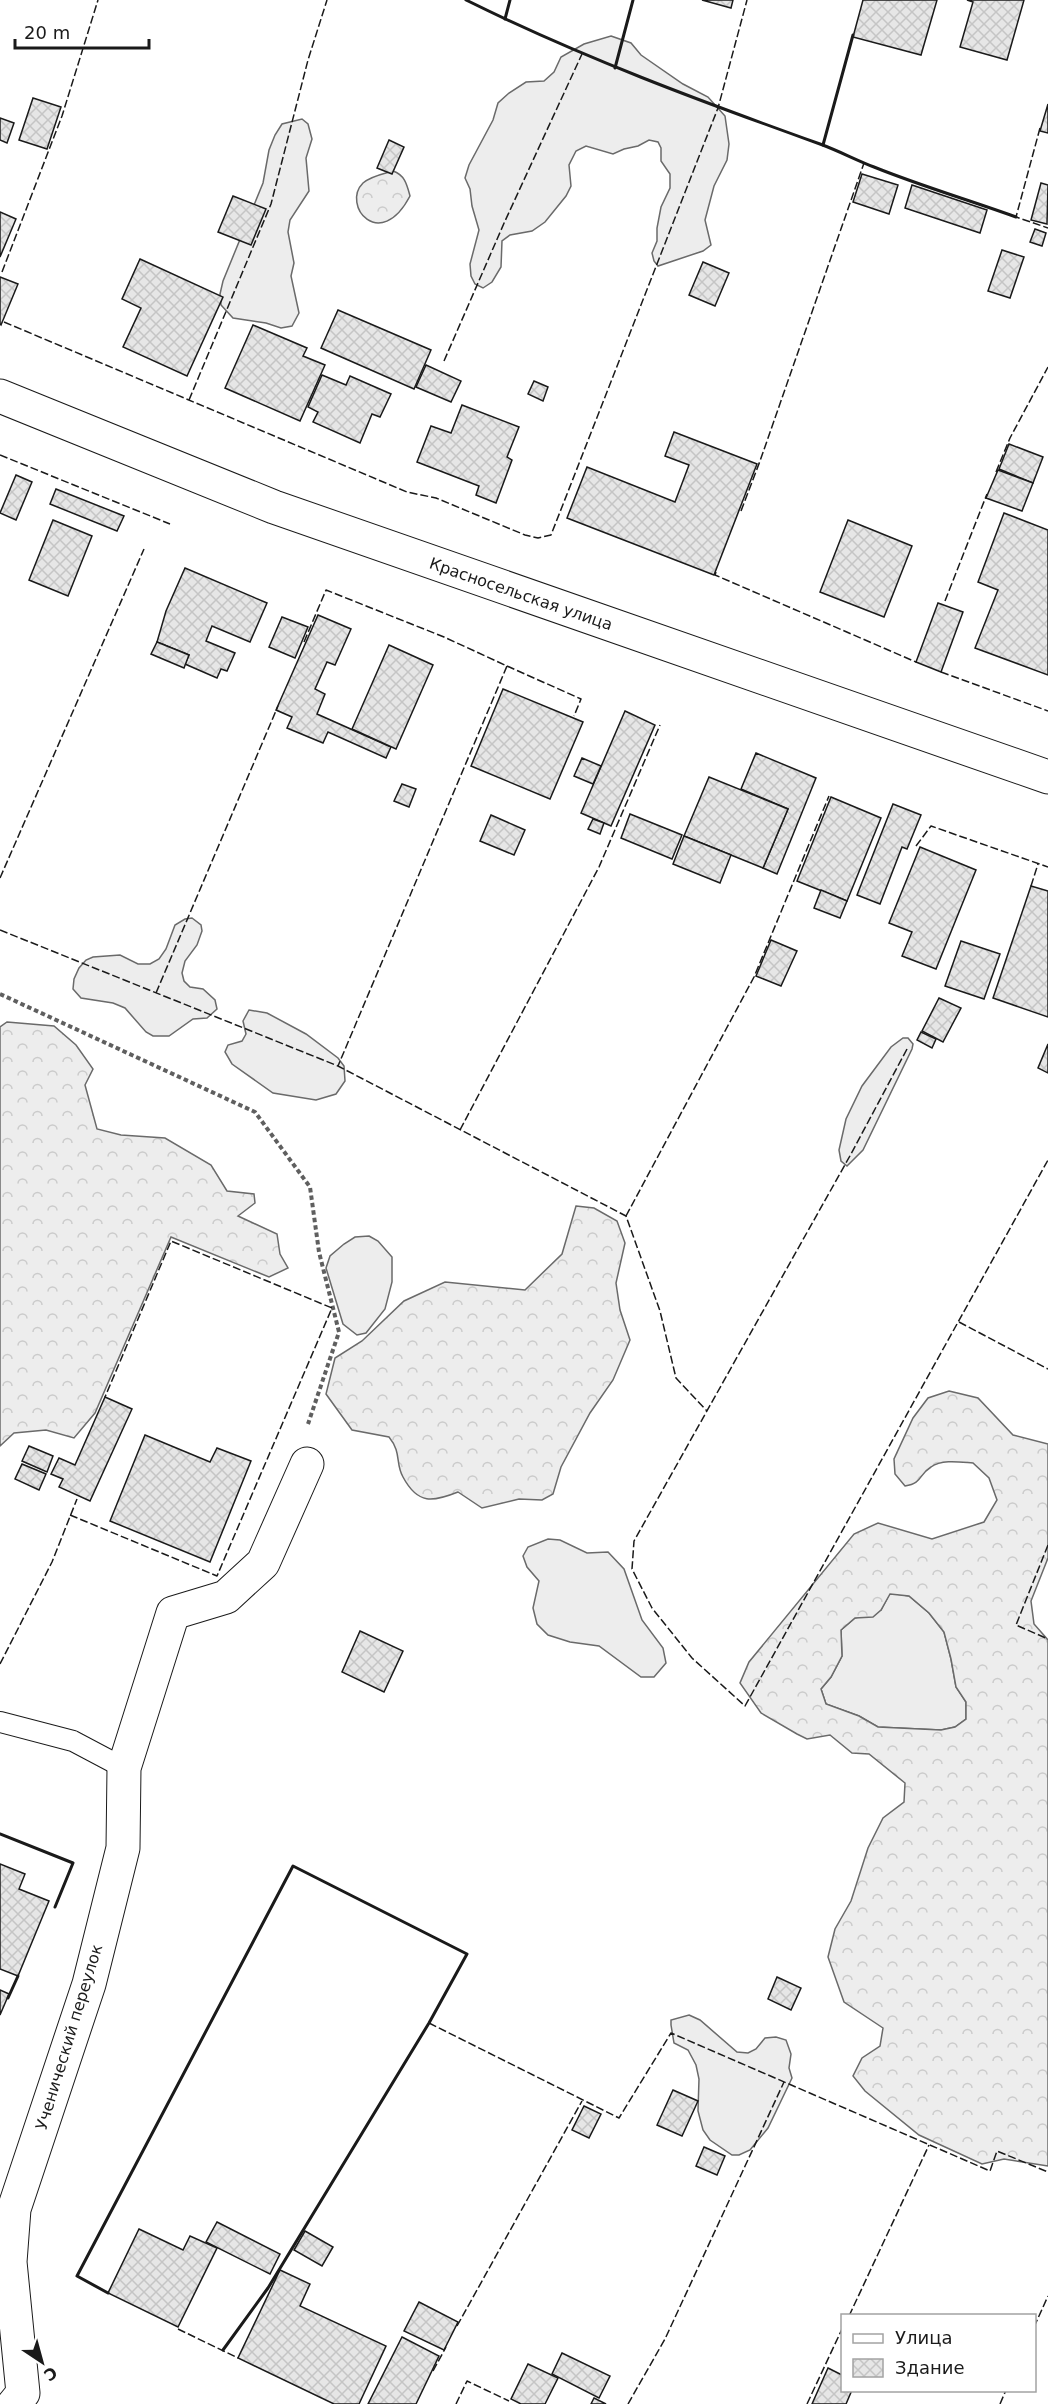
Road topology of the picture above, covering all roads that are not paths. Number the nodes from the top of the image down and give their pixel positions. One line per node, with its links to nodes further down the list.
1 (0, 396): 2 (street, Красносельская улица)
2 (1048, 777)
3 (307, 1464): 5 (street, Ученический переулок)
4 (0, 1722): 5 (lane)
5 (124, 1768): 6 (street, Ученический переулок)
6 (21, 2396)

